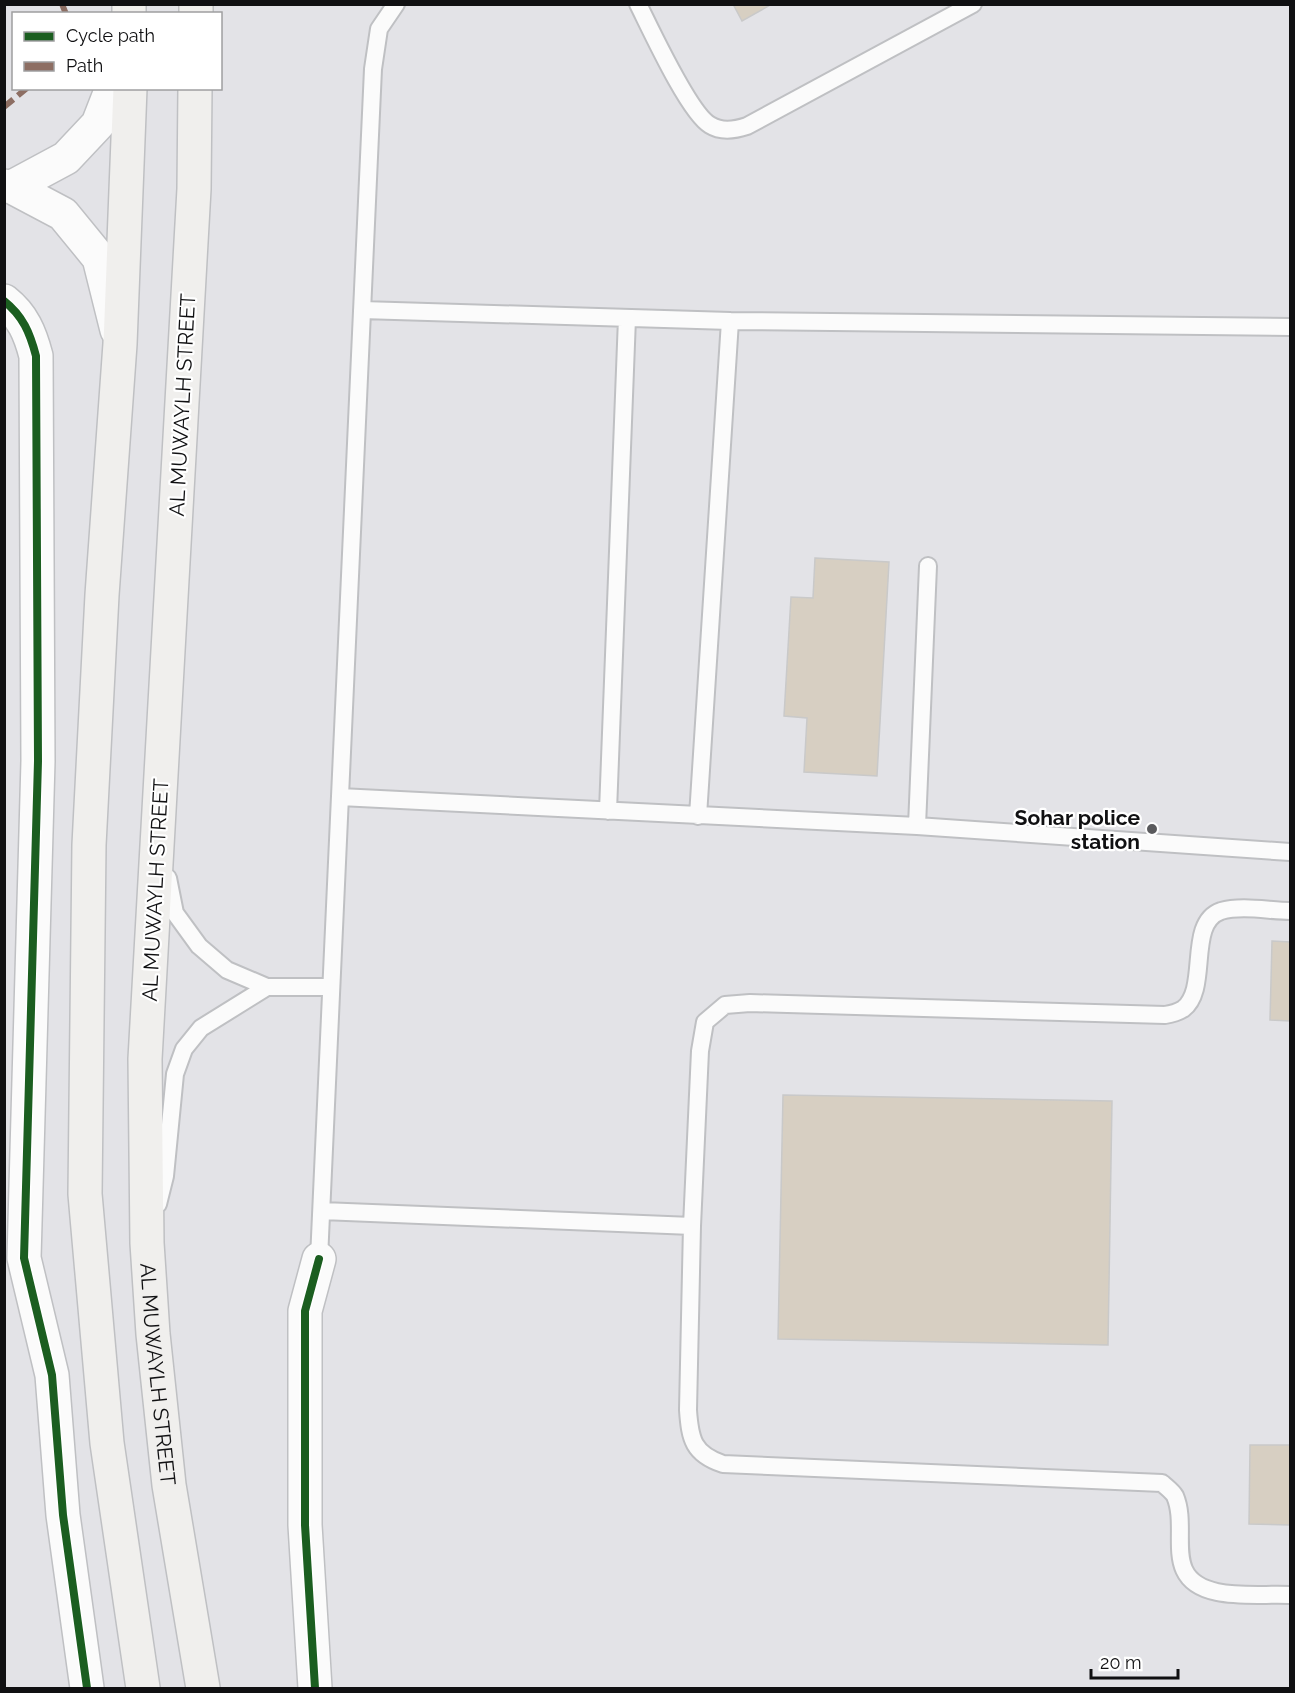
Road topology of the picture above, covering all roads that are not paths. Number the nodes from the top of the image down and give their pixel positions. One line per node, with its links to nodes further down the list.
1 (396, 4): 9 (lane)
2 (638, 4): 3 (lane)
3 (973, 4)
4 (111, 90): 7 (street)
5 (130, 90): 13 (main road)
6 (195, 90): 15 (main road, AL MUWAYLH STREET)
7 (8, 187): 13 (street)
8 (4, 301): 29 (street)
9 (362, 310): 10 (lane); 16 (lane)
10 (627, 318): 11 (lane); 17 (lane)
11 (730, 321): 12 (lane); 18 (lane)
12 (1290, 327)
13 (120, 344): 30 (main road)
14 (928, 566): 19 (lane)
15 (160, 790): 22 (lane); 26 (main road, AL MUWAYLH STREET)
16 (340, 797): 17 (lane); 23 (lane)
17 (608, 811): 18 (lane)
18 (698, 816): 19 (lane)
19 (917, 826): 20 (lane)
20 (1290, 852)
21 (1290, 911): 25 (lane)
22 (267, 987): 23 (lane); 26 (lane)
23 (331, 987): 24 (lane)
24 (322, 1211): 25 (lane); 27 (lane)
25 (692, 1226): 28 (lane)
26 (147, 1243): 31 (main road, AL MUWAYLH STREET)
27 (319, 1259): 32 (street)
28 (1290, 1595)
29 (87, 1689)
30 (143, 1689)
31 (203, 1689)
32 (315, 1689)

